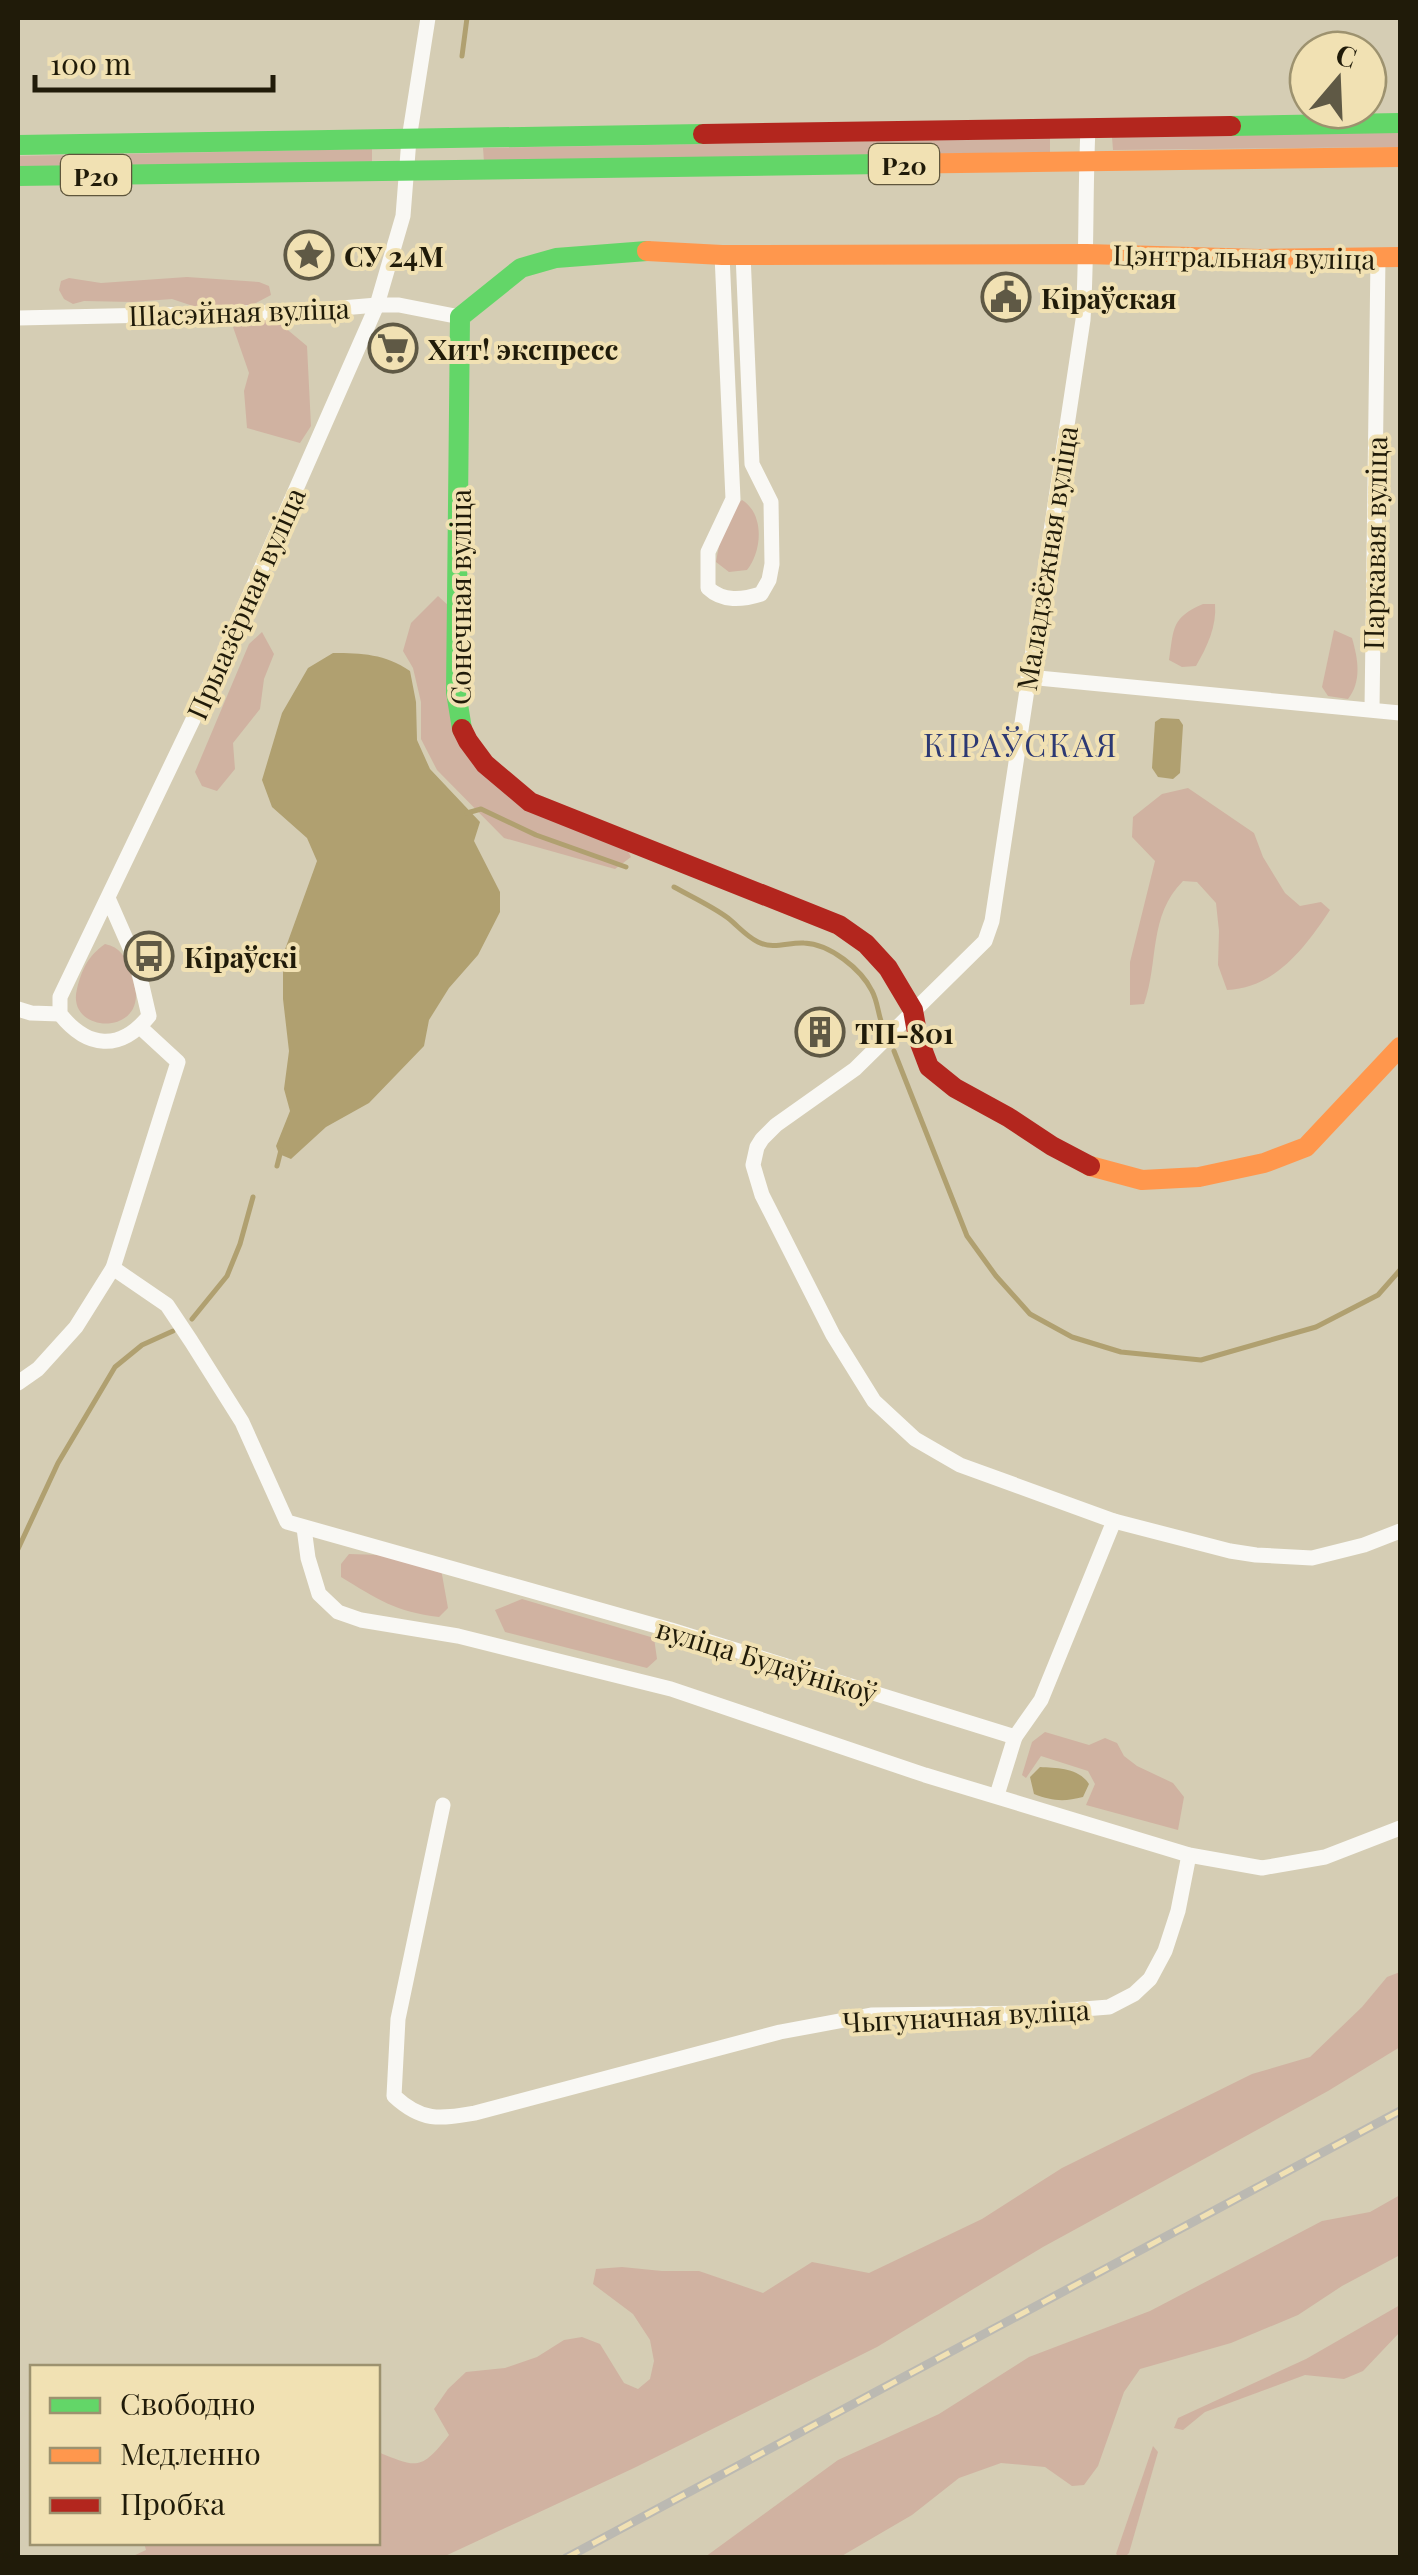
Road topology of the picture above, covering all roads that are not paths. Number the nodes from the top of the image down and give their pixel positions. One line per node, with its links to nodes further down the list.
1 (428, 18): 4 (street, Прыазёрная вуліца)
2 (1400, 123): 3 (main road, Р20)
3 (1088, 128): 4 (main road, Р20); 7 (street, Маладзёжная вуліца)
4 (409, 140): 5 (main road, Р20); 8 (street, Прыазёрная вуліца)
5 (18, 145)
6 (1400, 157): 7 (main road, Р20)
7 (1086, 162): 8 (main road, Р20); 10 (street, Маладзёжная вуліца)
8 (407, 171): 9 (main road, Р20); 14 (street, Прыазёрная вуліца)
9 (18, 176)
10 (1087, 254): 11 (main road); 12 (main road, Цэнтральная вуліца); 17 (street, Маладзёжная вуліца)
11 (732, 255): 11 (street); 15 (main road)
12 (1378, 257): 13 (main road, Цэнтральная вуліца); 18 (street, Паркавая вуліца)
13 (1400, 257)
14 (377, 304): 15 (street, Шасэйная вуліца); 16 (street, Шасэйная вуліца); 20 (street, Прыазёрная вуліца)
15 (460, 317): 22 (main road, Сонечная вуліца)
16 (18, 318)
17 (1028, 677): 18 (street); 22 (street, Маладзёжная вуліца)
18 (1372, 710): 19 (street)
19 (1400, 713)
20 (108, 898): 23 (street, Прыазёрная вуліца); 24 (street)
21 (18, 1009): 23 (street)
22 (914, 1010): 25 (main road, Сонечная вуліца); 28 (street)
23 (60, 1014): 24 (street)
24 (140, 1027): 26 (street)
25 (1400, 1047)
26 (113, 1268): 27 (street); 29 (street, вуліца Будаўнікоў)
27 (18, 1383)
28 (1114, 1521): 30 (street); 31 (street)
29 (304, 1528): 31 (street, вуліца Будаўнікоў); 32 (street)
30 (1400, 1531)
31 (1016, 1737): 32 (street)
32 (998, 1795): 35 (street)
33 (443, 1805): 35 (street, Чыгуначная вуліца)
34 (1400, 1828): 35 (street)
35 (1190, 1855)

